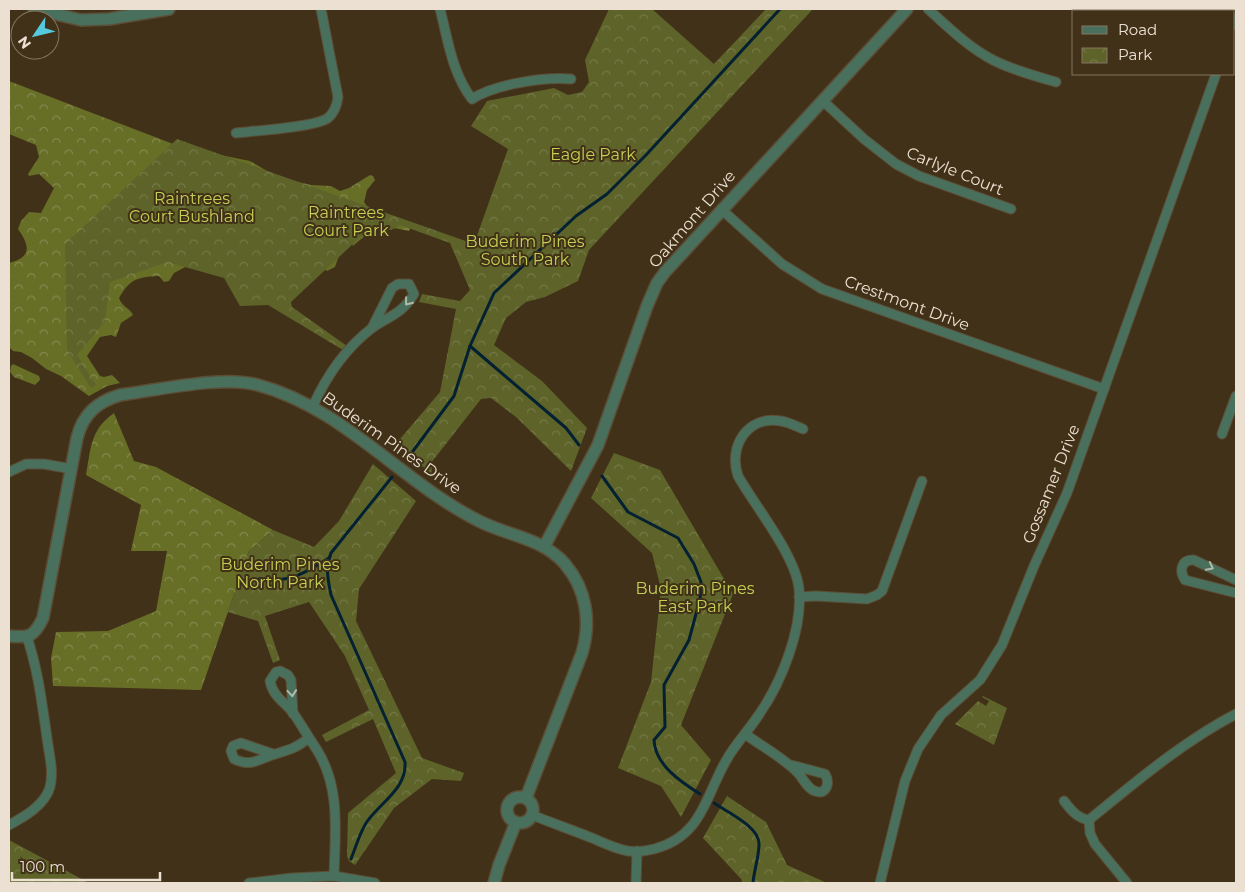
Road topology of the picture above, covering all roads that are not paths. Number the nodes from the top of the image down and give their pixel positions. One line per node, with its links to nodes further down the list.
1 (34, 9): 2 (street)
2 (168, 9)
3 (321, 9): 11 (street)
4 (440, 9): 8 (street)
5 (907, 9): 10 (street, Oakmont Drive)
6 (928, 9): 9 (street)
7 (1216, 75): 15 (street, Gossamer Drive)
8 (572, 79)
9 (1056, 82)
10 (822, 100): 12 (street, Oakmont Drive); 13 (street, Carlyle Court)
11 (236, 133)
12 (721, 209): 15 (street, Crestmont Drive); 23 (street, Oakmont Drive)
13 (1011, 209)
14 (372, 328): 14 (street, one-way to 14); 17 (street)
15 (1104, 389): 47 (street, Gossamer Drive)
16 (1236, 396): 19 (street)
17 (312, 406): 20 (street, Buderim Pines Drive); 23 (street, Buderim Pines Drive)
18 (803, 429): 26 (street)
19 (1222, 434)
20 (72, 469): 21 (street); 28 (street, Buderim Pines Drive)
21 (9, 472)
22 (922, 481): 26 (street)
23 (544, 547): 35 (street, Buderim Pines Drive)
24 (1236, 580): 25 (street, one-way to 24)
25 (1236, 593)
26 (799, 597): 31 (street)
27 (9, 636): 28 (street)
28 (27, 637): 40 (street)
29 (293, 714): 32 (street)
30 (1236, 714): 38 (street)
31 (745, 734): 34 (street); 41 (street)
32 (309, 738): 33 (street); 42 (street)
33 (273, 754)
34 (790, 765)
35 (526, 798): 37 (street); 39 (street)
36 (1064, 801): 38 (street)
37 (532, 815): 39 (street); 41 (street)
38 (1089, 820): 48 (street)
39 (516, 822): 45 (street)
40 (9, 825)
41 (636, 851): 46 (street)
42 (334, 876): 43 (street); 44 (street)
43 (249, 883)
44 (375, 883)
45 (494, 883)
46 (636, 883)
47 (880, 883)
48 (1127, 883)

